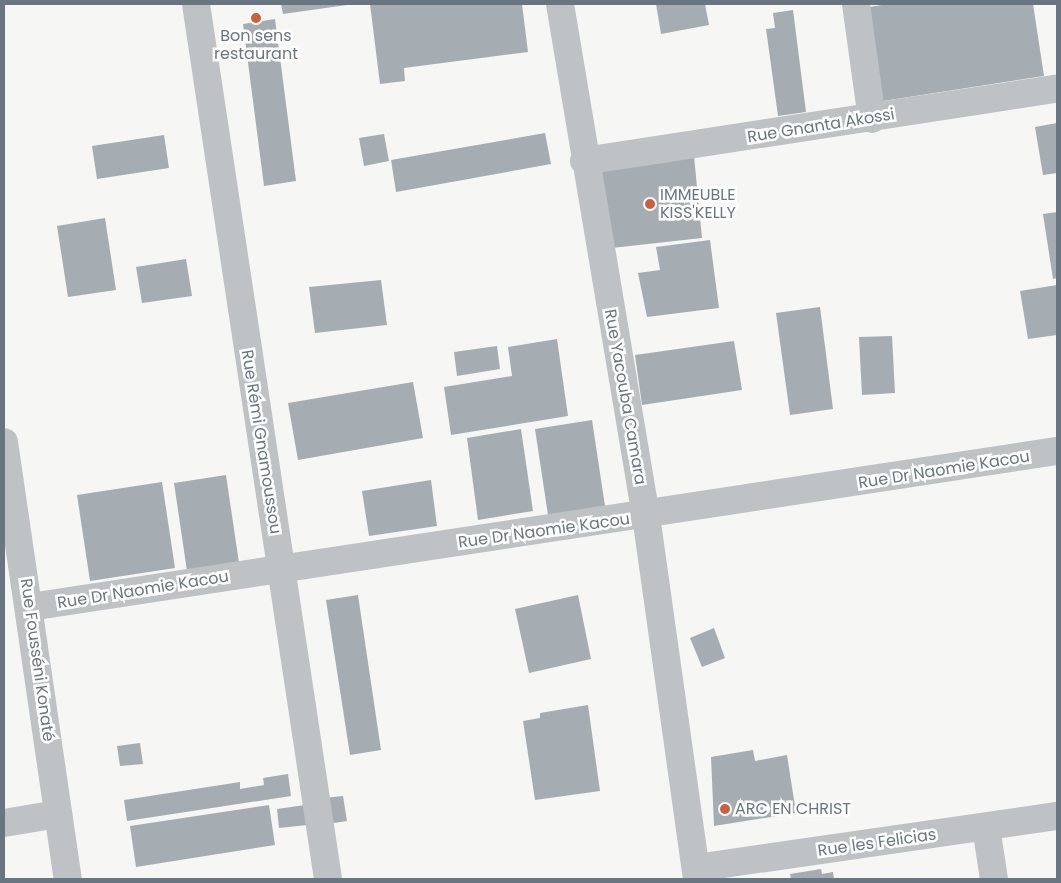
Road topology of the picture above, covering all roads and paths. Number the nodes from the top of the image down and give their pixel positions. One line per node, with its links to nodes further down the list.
1 (196, 4): 10 (street, Rue Rémi Gnamoussou)
2 (560, 4): 6 (street, Rue Yacouba Camara)
3 (856, 4): 5 (street)
4 (1057, 88): 5 (street, Rue Gnanta Akossi)
5 (872, 119): 6 (street, Rue Gnanta Akossi)
6 (584, 161): 9 (street, Rue Yacouba Camara)
7 (4, 442): 11 (street, Rue Fousséni Konaté)
8 (1057, 452): 9 (street, Rue Dr Naomie Kacou)
9 (646, 516): 10 (street, Rue Dr Naomie Kacou); 16 (street, Rue Yacouba Camara)
10 (280, 569): 11 (street, Rue Dr Naomie Kacou); 18 (street, Rue Rémi Gnamoussou)
11 (30, 607): 12 (street, Rue Fousséni Konaté)
12 (58, 814): 14 (street); 17 (street, Rue Fousséni Konaté)
13 (1057, 816): 15 (street, Rue les Felicias)
14 (4, 823)
15 (986, 827): 16 (street, Rue les Felicias); 19 (street)
16 (697, 874)
17 (68, 879)
18 (328, 879)
19 (994, 879)

